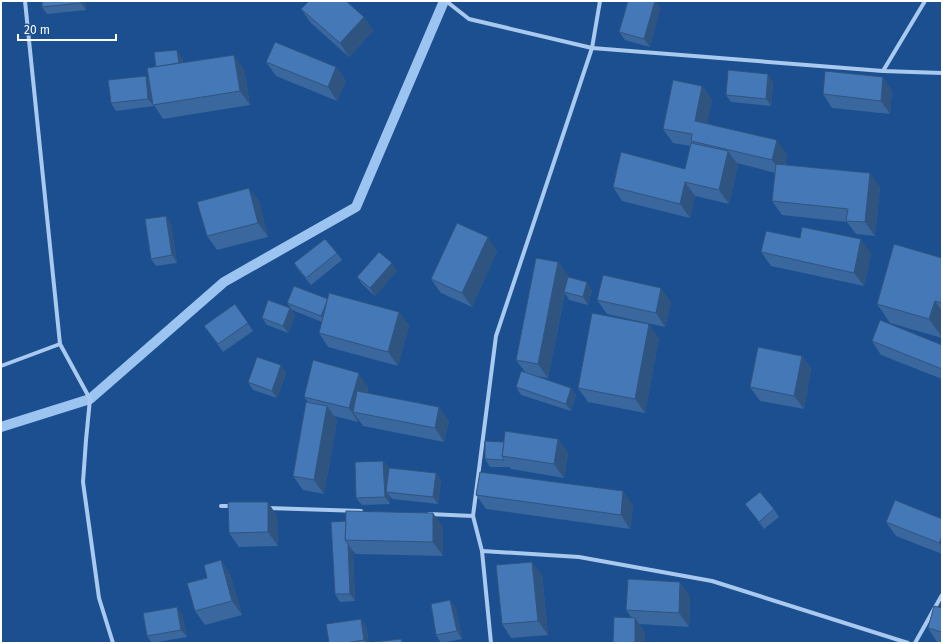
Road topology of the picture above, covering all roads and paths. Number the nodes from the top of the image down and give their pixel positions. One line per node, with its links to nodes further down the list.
1 (25, 1): 8 (street)
2 (446, 1): 5 (street)
3 (600, 1): 5 (street)
4 (925, 1): 6 (street)
5 (592, 48): 6 (street); 15 (street)
6 (883, 71): 7 (street)
7 (942, 73)
8 (60, 344): 9 (street); 18 (street)
9 (1, 366)
10 (221, 506): 11 (street)
11 (236, 506)
12 (260, 507): 13 (street)
13 (362, 511)
14 (426, 514): 15 (street)
15 (473, 516): 16 (street)
16 (482, 551): 19 (street); 20 (street)
17 (942, 595): 21 (street)
18 (114, 643)
19 (491, 643)
20 (908, 643)
21 (915, 643)

